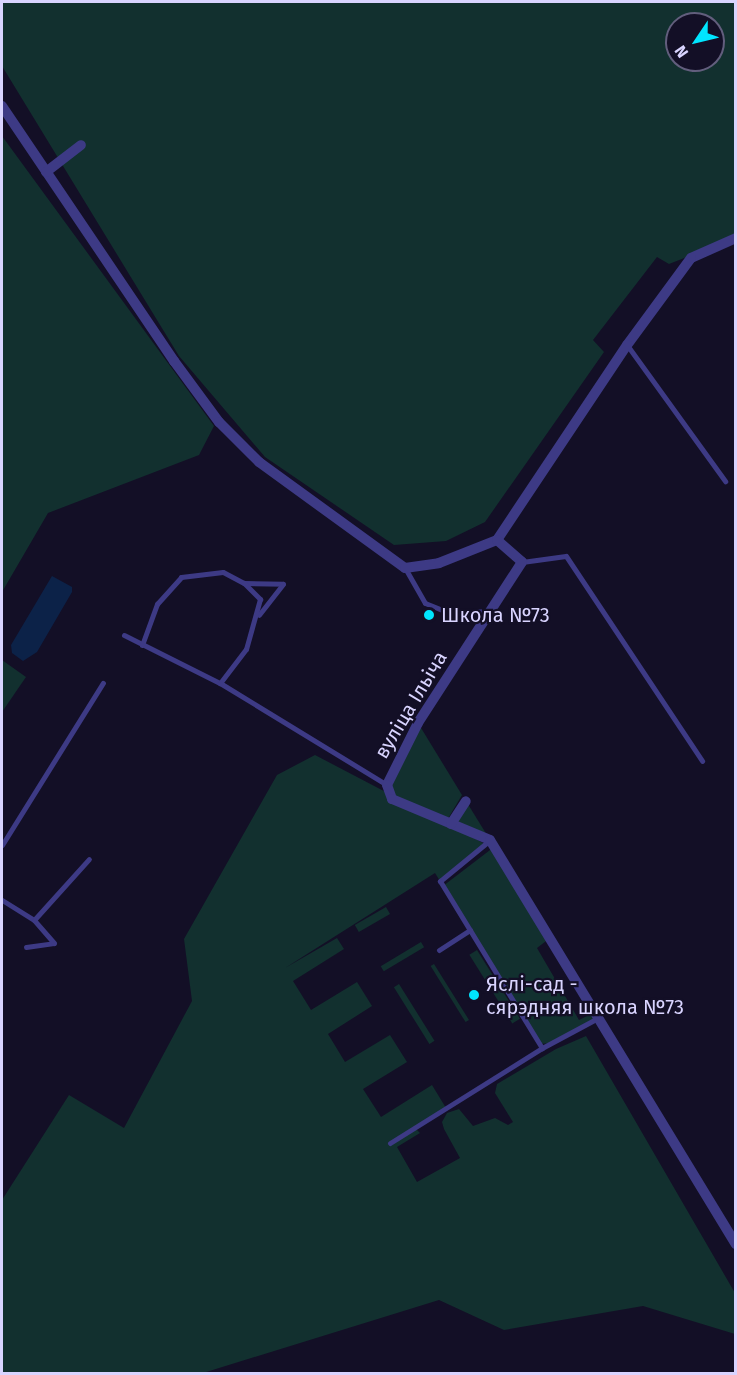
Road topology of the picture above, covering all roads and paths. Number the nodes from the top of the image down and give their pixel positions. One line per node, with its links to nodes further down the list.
1 (2, 106): 3 (street)
2 (81, 145): 3 (street)
3 (46, 172): 9 (street)
4 (735, 238): 5 (street)
5 (627, 345): 6 (lane); 7 (street)
6 (725, 481)
7 (497, 540): 8 (street); 9 (street)
8 (522, 561): 11 (street, вуліца Ільіча); 17 (lane)
9 (405, 568): 11 (lane)
10 (244, 583): 12 (lane); 12 (lane); 14 (lane)
11 (490, 611): 18 (street, вуліца Ільіча)
12 (258, 617): 15 (lane)
13 (124, 635): 14 (lane)
14 (142, 645): 15 (lane)
15 (220, 683): 18 (lane)
16 (103, 684): 22 (lane)
17 (702, 761)
18 (387, 785): 20 (street, вуліца Ільіча)
19 (466, 801): 20 (street)
20 (451, 824): 21 (street, вуліца Ільіча)
21 (490, 840): 26 (lane); 29 (street)
22 (2, 845)
23 (89, 860): 25 (lane)
24 (2, 900): 25 (lane)
25 (34, 920): 27 (lane)
26 (470, 930): 28 (lane); 30 (lane)
27 (26, 947)
28 (439, 950)
29 (598, 1018): 30 (lane); 32 (street)
30 (542, 1048): 31 (lane)
31 (390, 1143)
32 (735, 1244)

